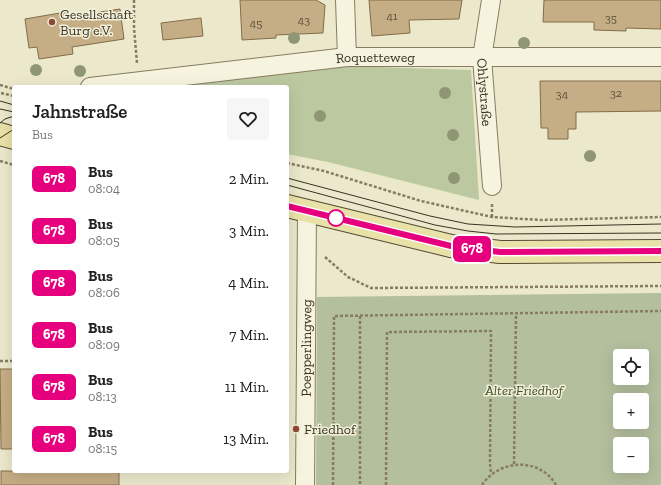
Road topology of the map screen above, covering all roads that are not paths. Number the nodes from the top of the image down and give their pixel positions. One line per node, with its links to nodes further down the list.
1 (345, 0): 3 (street)
2 (491, 0): 5 (street, Ohlystraße)
3 (347, 57): 5 (street, Roquetteweg); 6 (street, Roquetteweg)
4 (661, 57): 5 (street, Roquetteweg)
5 (482, 58): 9 (street, Ohlystraße)
6 (109, 85)
7 (0, 134): 8 (main road)
8 (12, 137)
9 (492, 186)
10 (297, 208): 11 (main road); 12 (street, Poepperlingweg)
11 (661, 251)
12 (305, 485)

